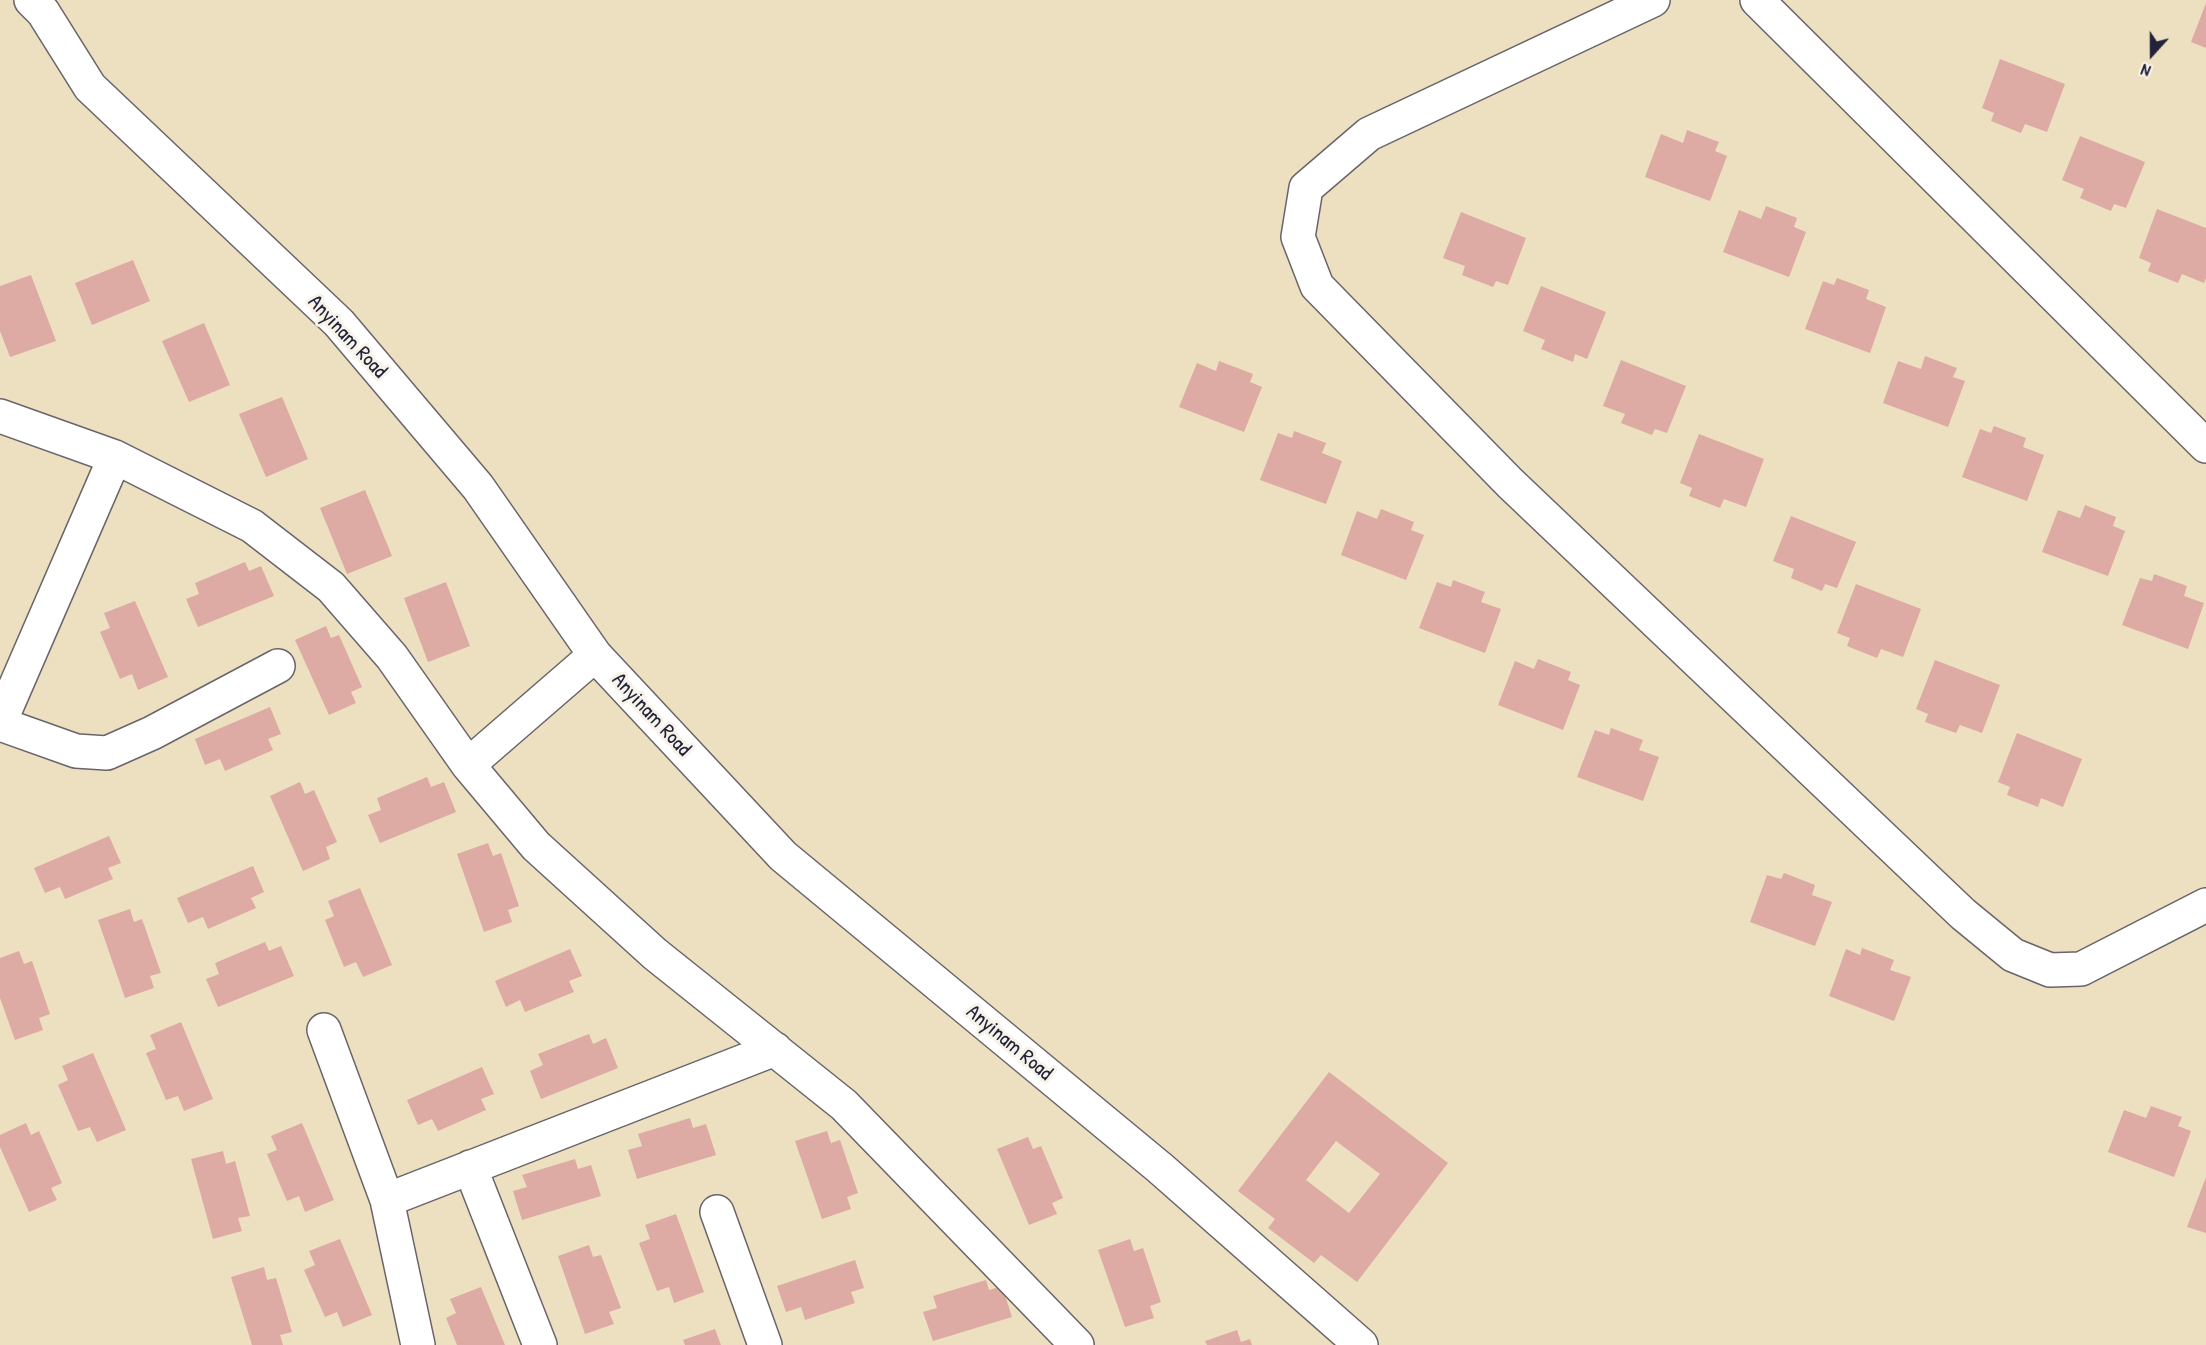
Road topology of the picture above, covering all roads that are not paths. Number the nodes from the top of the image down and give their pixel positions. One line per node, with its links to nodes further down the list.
1 (31, 0): 7 (street, Anyinam Road)
2 (1653, 0): 11 (street)
3 (1757, 0): 5 (street)
4 (0, 416): 6 (street)
5 (2206, 446)
6 (115, 457): 9 (street); 10 (street)
7 (594, 655): 10 (street); 21 (street, Anyinam Road)
8 (278, 666): 9 (street)
9 (0, 723)
10 (468, 765): 13 (street)
11 (2206, 905)
12 (324, 1030): 15 (street)
13 (775, 1050): 14 (street); 20 (street)
14 (470, 1167): 15 (street); 18 (street)
15 (387, 1200): 17 (street)
16 (717, 1212): 19 (street)
17 (418, 1345)
18 (540, 1345)
19 (765, 1345)
20 (1077, 1345)
21 (1361, 1345)

